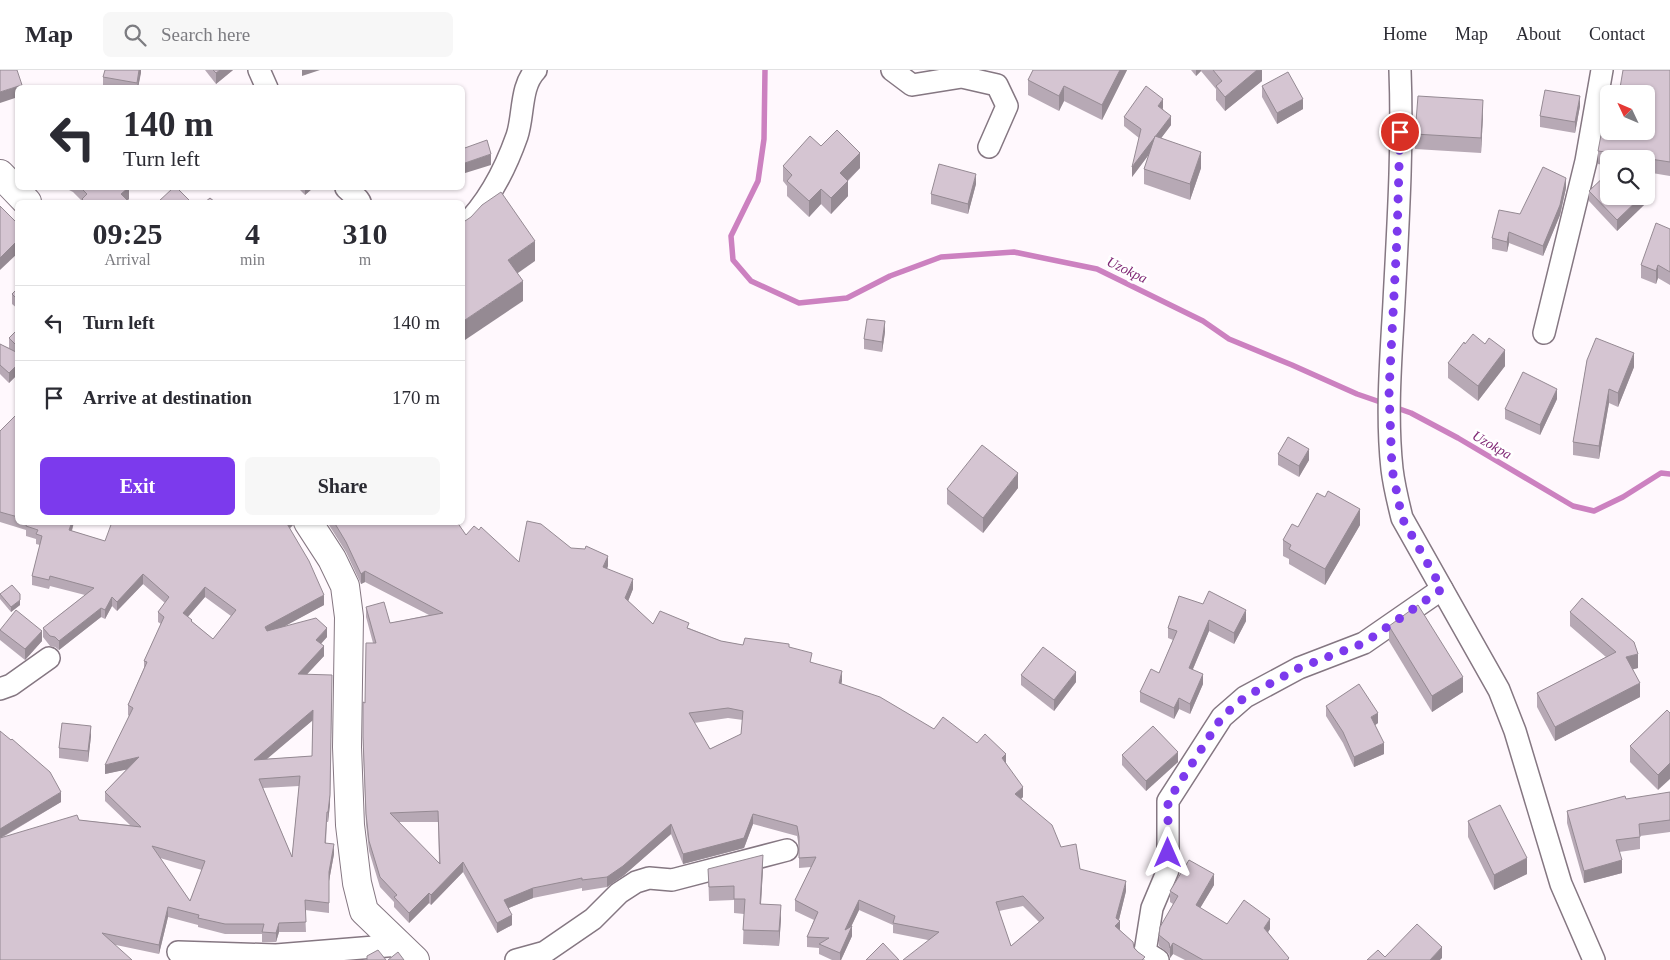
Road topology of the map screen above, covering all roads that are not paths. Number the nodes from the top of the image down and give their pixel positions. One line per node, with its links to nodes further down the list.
1 (258, 70): 6 (street)
2 (536, 70): 14 (street)
3 (892, 70): 7 (street)
4 (1400, 70): 17 (street)
5 (1602, 70): 15 (street)
6 (266, 85)
7 (989, 147)
8 (0, 174): 9 (main road)
9 (15, 189)
10 (16, 190): 12 (main road)
11 (348, 190): 13 (street)
12 (26, 200)
13 (358, 200)
14 (465, 225)
15 (1544, 333)
16 (310, 525): 22 (main road)
17 (1442, 589): 24 (street); 25 (street)
18 (50, 658): 19 (street)
19 (0, 689)
20 (787, 850): 23 (street)
21 (178, 952): 22 (street)
22 (407, 952)
23 (516, 960)
24 (1158, 960)
25 (1594, 960)

